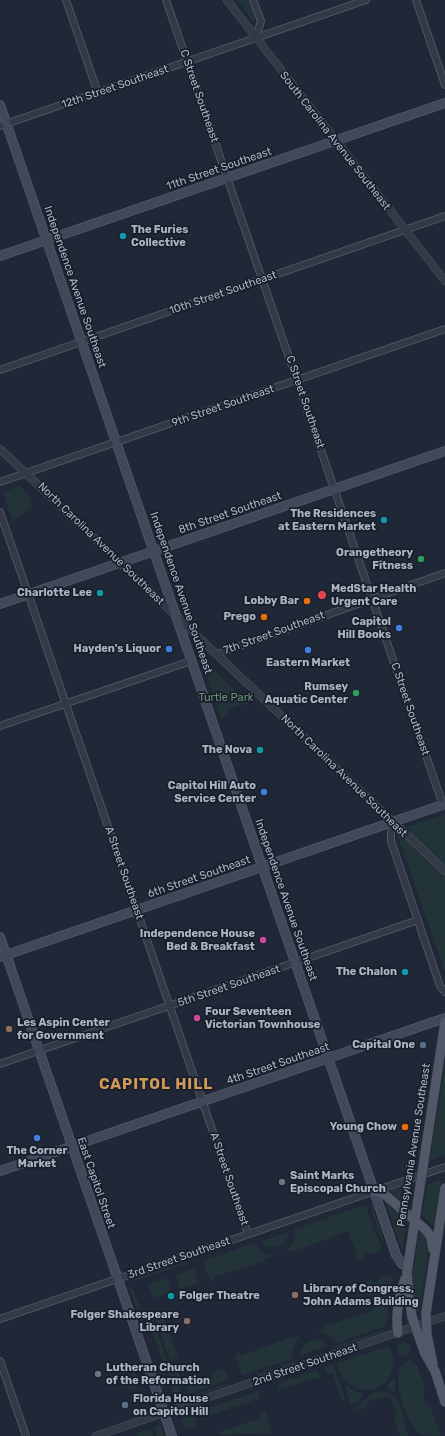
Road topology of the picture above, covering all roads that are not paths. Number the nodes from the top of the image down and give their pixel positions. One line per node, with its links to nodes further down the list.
1 (66, 0): 10 (street)
2 (166, 0): 8 (street, C Street Southeast)
3 (227, 0): 7 (street, South Carolina Avenue Southeast)
4 (253, 0): 7 (street)
5 (366, 0): 7 (street, 12th Street Southeast)
6 (416, 0): 9 (street)
7 (256, 38): 8 (street, 12th Street Southeast); 14 (street, South Carolina Avenue Southeast)
8 (187, 62): 10 (street, 12th Street Southeast); 15 (street, C Street Southeast)
9 (445, 85)
10 (98, 93): 13 (street, 12th Street Southeast)
11 (445, 103): 14 (main road, 11th Street Southeast)
12 (0, 105): 13 (main road, Independence Avenue Southeast)
13 (3, 125): 18 (main road, Independence Avenue Southeast)
14 (336, 141): 15 (main road, 11th Street Southeast); 17 (street, South Carolina Avenue Southeast)
15 (227, 178): 18 (main road, 11th Street Southeast); 20 (street, C Street Southeast)
16 (445, 216): 17 (street, 10th Street Southeast)
17 (405, 230): 20 (street, 10th Street Southeast); 21 (street, South Carolina Avenue Southeast)
18 (47, 240): 19 (main road, 11th Street Southeast); 23 (main road, Independence Avenue Southeast)
19 (0, 256)
20 (262, 279): 23 (street, 10th Street Southeast); 25 (street, C Street Southeast)
21 (445, 281)
22 (445, 329): 25 (street, 9th Street Southeast)
23 (81, 342): 24 (street, 10th Street Southeast); 26 (main road, Independence Avenue Southeast)
24 (0, 370)
25 (297, 380): 26 (street, 9th Street Southeast); 31 (street, C Street Southeast)
26 (116, 442): 29 (street, 9th Street Southeast); 33 (main road, Independence Avenue Southeast)
27 (0, 449): 29 (street, North Carolina Avenue Southeast)
28 (445, 451): 31 (main road, 8th Street Southeast)
29 (26, 473): 30 (street, 9th Street Southeast); 34 (street, North Carolina Avenue Southeast)
30 (0, 482)
31 (335, 489): 33 (main road, 8th Street Southeast); 37 (street, C Street Southeast)
32 (0, 512): 36 (street, A Street Southeast)
33 (153, 551): 34 (main road, 8th Street Southeast); 39 (main road, Independence Avenue Southeast)
34 (120, 562): 36 (main road, 8th Street Southeast); 39 (street, North Carolina Avenue Southeast)
35 (445, 573): 37 (street, 7th Street Southeast)
36 (28, 594): 38 (main road, 8th Street Southeast); 42 (street, A Street Southeast)
37 (372, 598): 40 (street, 7th Street Southeast); 44 (street, C Street Southeast)
38 (0, 604)
39 (176, 616): 40 (street, North Carolina Avenue Southeast); 41 (main road, Independence Avenue Southeast)
40 (217, 654): 45 (street, North Carolina Avenue Southeast)
41 (191, 660): 42 (street); 46 (main road, Independence Avenue Southeast)
42 (66, 704): 43 (street); 48 (street, A Street Southeast)
43 (0, 726)
44 (444, 804): 45 (main road, 6th Street Southeast)
45 (393, 822): 46 (main road, 6th Street Southeast); 47 (street, North Carolina Avenue Southeast); 49 (street)
46 (262, 867): 48 (main road, 6th Street Southeast); 52 (main road, Independence Avenue Southeast)
47 (445, 871)
48 (137, 910): 51 (main road, 6th Street Southeast); 54 (street, A Street Southeast)
49 (418, 920): 52 (street, 5th Street Southeast); 53 (street)
50 (0, 937): 51 (main road, East Capitol Street)
51 (3, 956): 57 (main road, East Capitol Street)
52 (295, 963): 54 (street, 5th Street Southeast); 58 (main road, Independence Avenue Southeast)
53 (445, 992)
54 (170, 1006): 57 (street, 5th Street Southeast); 60 (street, A Street Southeast)
55 (445, 1018): 58 (main road, 4th Street Southeast)
56 (445, 1022): 64 (main road, Pennsylvania Avenue Southeast)
57 (40, 1051): 59 (street, 5th Street Southeast); 61 (main road, East Capitol Street)
58 (328, 1058): 60 (main road, 4th Street Southeast); 66 (main road, Independence Avenue Southeast)
59 (0, 1064)
60 (203, 1101): 61 (main road, 4th Street Southeast); 68 (street, A Street Southeast)
61 (72, 1146): 63 (main road, 4th Street Southeast); 71 (main road, East Capitol Street)
62 (445, 1167): 64 (street, 3rd Street Southeast)
63 (0, 1171)
64 (422, 1175): 66 (street, 3rd Street Southeast); 67 (main road, Pennsylvania Avenue Southeast)
65 (445, 1188): 69 (main road)
66 (374, 1191): 67 (main road); 68 (street, 3rd Street Southeast); 70 (main road, Independence Avenue Southeast)
67 (415, 1221): 69 (main road); 70 (main road, Pennsylvania Avenue Southeast)
68 (248, 1234): 71 (street, 3rd Street Southeast)
69 (433, 1266): 74 (main road)
70 (408, 1269): 75 (main road); 76 (main road)
71 (118, 1279): 73 (street, 3rd Street Southeast); 80 (main road, East Capitol Street)
72 (445, 1316): 74 (street, 2nd Street Southeast)
73 (0, 1319)
74 (426, 1323): 75 (street, 2nd Street Southeast); 78 (main road)
75 (415, 1327): 76 (street, 2nd Street Southeast); 78 (main road)
76 (398, 1333): 80 (street, 2nd Street Southeast)
77 (0, 1361): 81 (street)
78 (434, 1371): 79 (main road)
79 (445, 1402)
80 (164, 1412): 82 (street, 2nd Street Southeast); 83 (main road, East Capitol Street)
81 (26, 1436)
82 (96, 1436)
83 (172, 1436)

